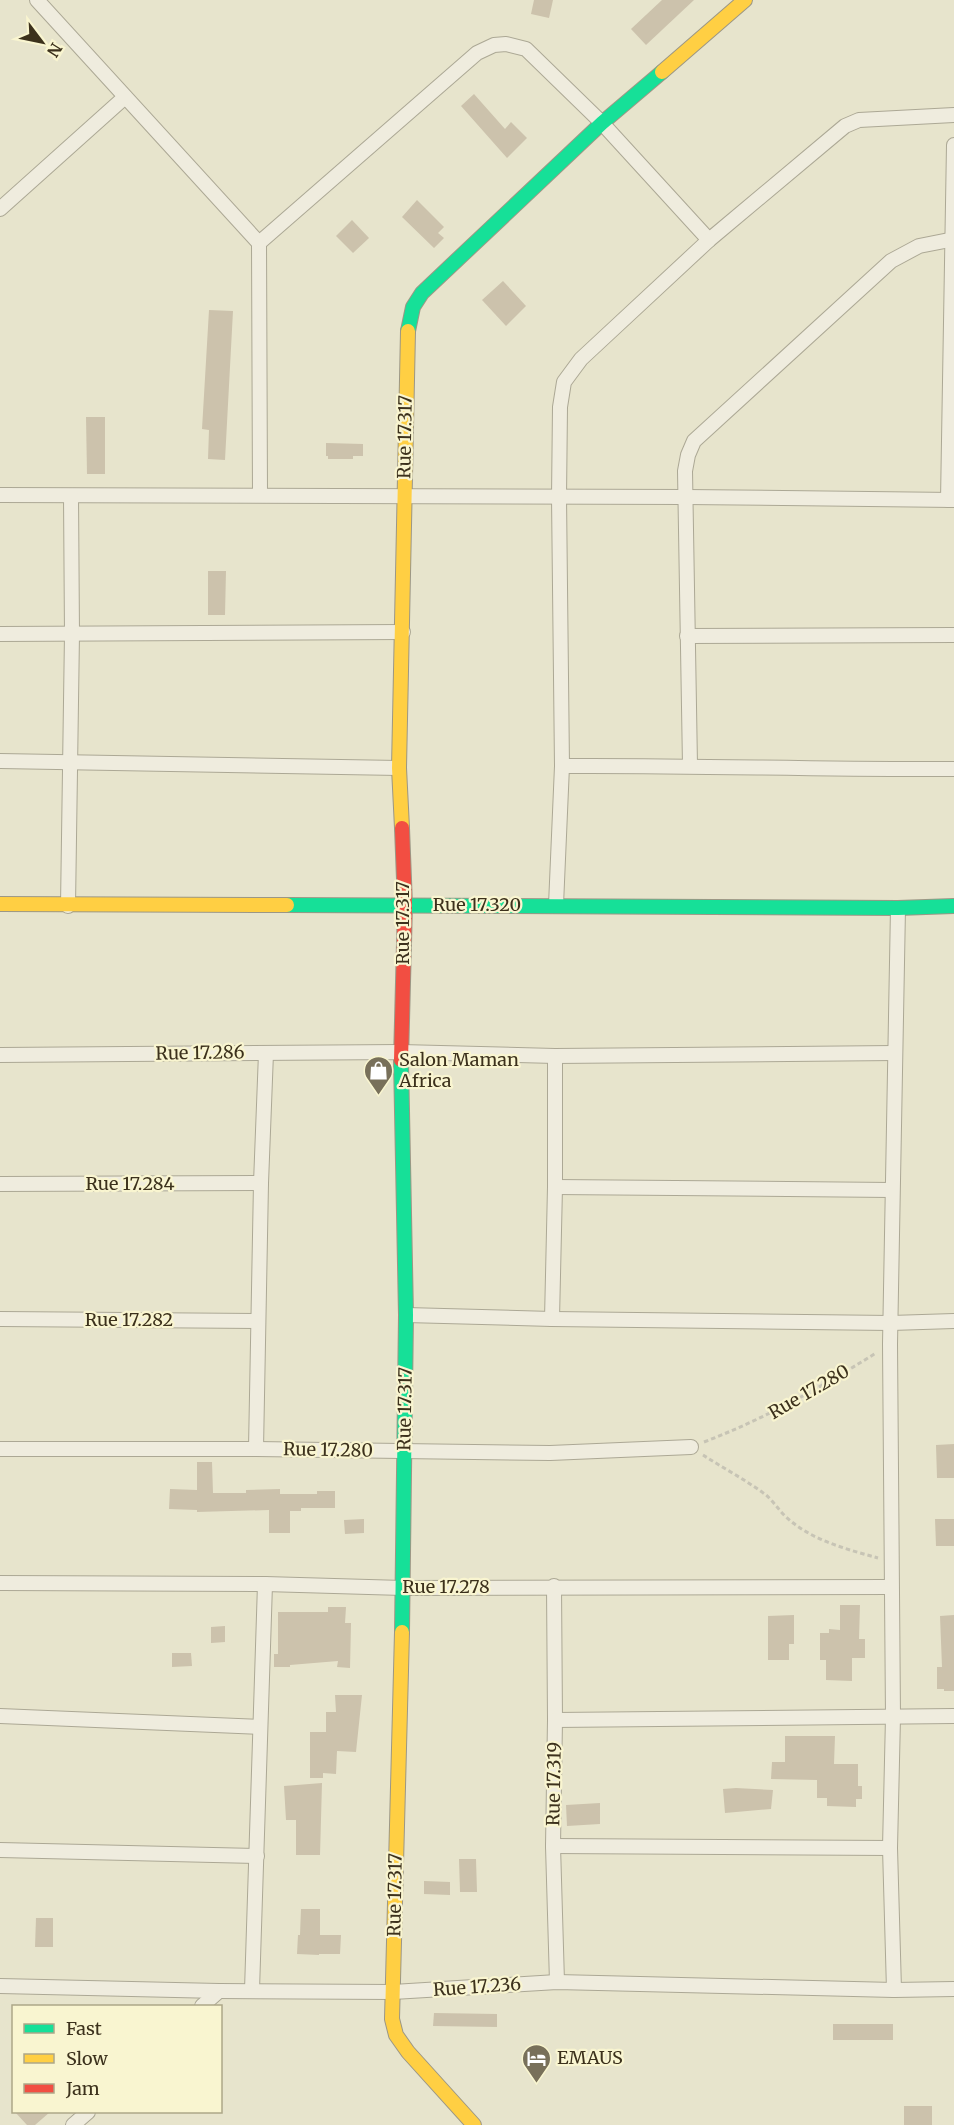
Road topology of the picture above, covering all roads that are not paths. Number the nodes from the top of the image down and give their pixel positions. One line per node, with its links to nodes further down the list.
1 (37, 0): 3 (street)
2 (745, 0): 5 (street, Rue 17.317)
3 (124, 97): 7 (street); 10 (street)
4 (954, 115): 9 (street)
5 (602, 123): 9 (street); 10 (street); 15 (street, Rue 17.317)
6 (954, 145): 8 (street)
7 (0, 209)
8 (953, 239): 11 (street); 17 (street)
9 (709, 240): 16 (street)
10 (259, 243): 13 (street)
11 (952, 378): 18 (street)
12 (0, 495): 14 (street)
13 (260, 495): 14 (street); 15 (street)
14 (71, 496): 21 (street)
15 (403, 497): 16 (street); 19 (street, Rue 17.317)
16 (559, 497): 17 (street); 27 (street)
17 (686, 497): 18 (street); 23 (street)
18 (951, 500)
19 (403, 632): 21 (street); 28 (street, Rue 17.317)
20 (0, 634): 21 (street)
21 (72, 634): 25 (street)
22 (954, 635): 23 (street)
23 (687, 636): 26 (street)
24 (0, 761): 25 (street)
25 (70, 761): 28 (street); 33 (street)
26 (690, 765): 27 (street); 29 (street)
27 (562, 766): 32 (street)
28 (399, 768): 31 (street, Rue 17.317)
29 (954, 769)
30 (0, 904): 33 (street, Rue 17.320)
31 (405, 905): 32 (street, Rue 17.320); 33 (street, Rue 17.320); 36 (street, Rue 17.317)
32 (556, 905): 35 (street, Rue 17.320)
33 (68, 906)
34 (954, 906): 35 (street, Rue 17.320)
35 (898, 908): 38 (street)
36 (400, 1052): 37 (street, Rue 17.286); 40 (street, Rue 17.286); 45 (street, Rue 17.317)
37 (266, 1053): 39 (street, Rue 17.286); 42 (street)
38 (895, 1053): 40 (street, Rue 17.286); 44 (street)
39 (0, 1055)
40 (555, 1056): 43 (street)
41 (0, 1184): 42 (street, Rue 17.284)
42 (261, 1184): 48 (street)
43 (555, 1187): 44 (street); 47 (street)
44 (892, 1190): 50 (street)
45 (406, 1315): 47 (street); 54 (street, Rue 17.317)
46 (0, 1319): 48 (street, Rue 17.282)
47 (552, 1319): 50 (street)
48 (257, 1321): 53 (street)
49 (954, 1321): 50 (street)
50 (891, 1323): 58 (street)
51 (691, 1447): 54 (street, Rue 17.280)
52 (0, 1449): 53 (street, Rue 17.280)
53 (256, 1449): 54 (street, Rue 17.280)
54 (405, 1452): 59 (street, Rue 17.317)
55 (0, 1583): 56 (street, Rue 17.278)
56 (265, 1584): 59 (street, Rue 17.278); 64 (street)
57 (554, 1586): 58 (street, Rue 17.278); 59 (street, Rue 17.278); 63 (street, Rue 17.319)
58 (891, 1587): 62 (street)
59 (403, 1588): 75 (street, Rue 17.317)
60 (0, 1716): 64 (street)
61 (954, 1716): 62 (street)
62 (893, 1717): 63 (street); 66 (street)
63 (555, 1720): 65 (street, Rue 17.319)
64 (260, 1727): 68 (street)
65 (553, 1846): 66 (street); 69 (street, Rue 17.319)
66 (890, 1848): 73 (street)
67 (0, 1850): 68 (street)
68 (257, 1856): 72 (street)
69 (557, 1982): 73 (street, Rue 17.236); 75 (street, Rue 17.236)
70 (0, 1986): 74 (street, Rue 17.236)
71 (954, 1989): 73 (street, Rue 17.236)
72 (252, 1990): 74 (street, Rue 17.236); 75 (street, Rue 17.236)
73 (894, 1990)
74 (219, 1991): 76 (street)
75 (393, 1992): 79 (street, Rue 17.317)
76 (204, 2005)
77 (87, 2113): 78 (street)
78 (73, 2125)
79 (474, 2125)

